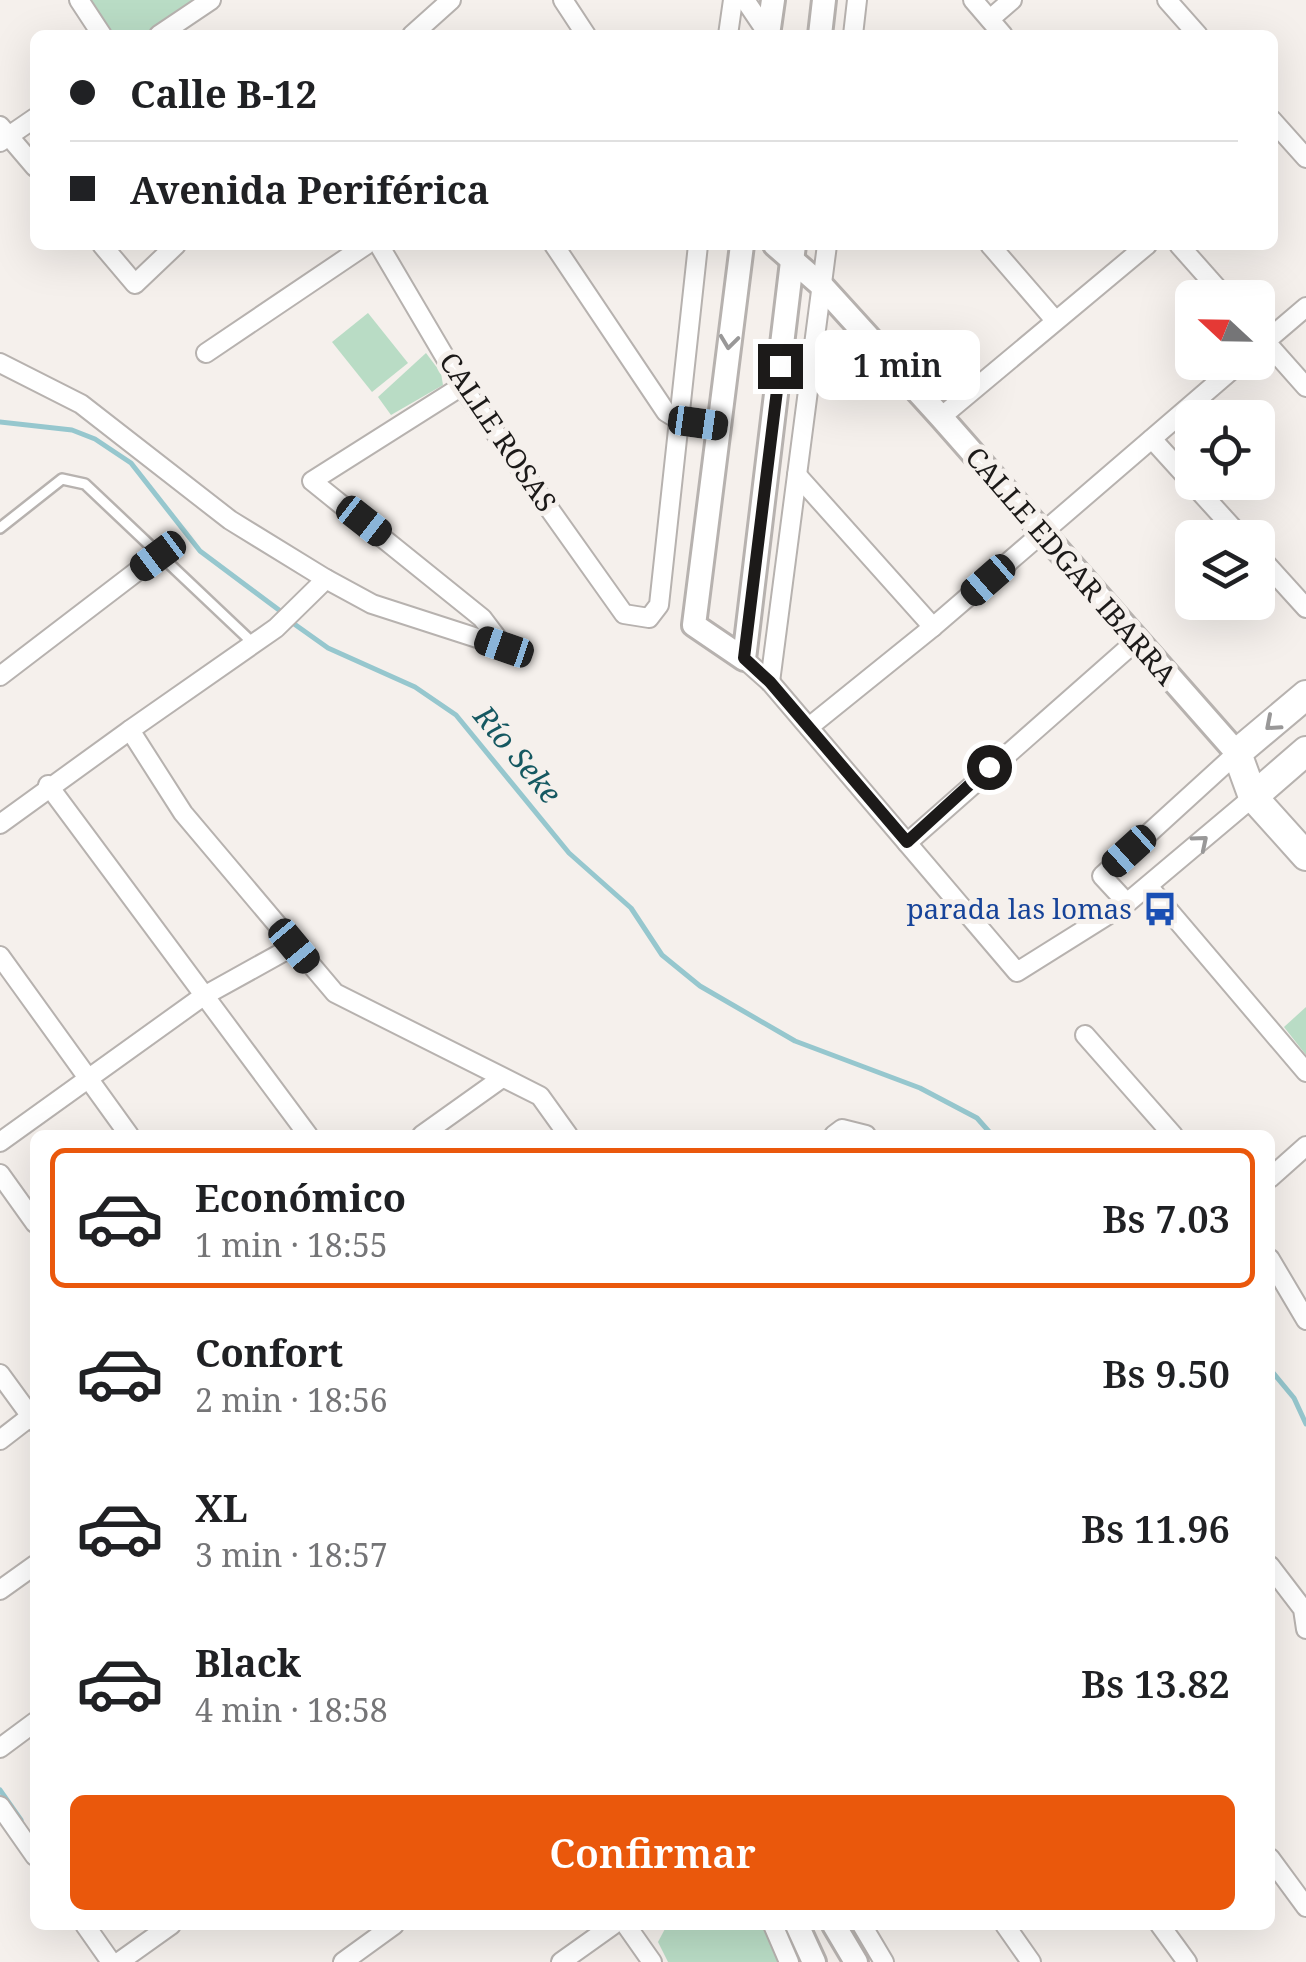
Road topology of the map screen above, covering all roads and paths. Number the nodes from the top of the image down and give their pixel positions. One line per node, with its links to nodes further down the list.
1 (79, 0): 14 (street)
2 (211, 0): 15 (street)
3 (563, 0): 17 (street)
4 (733, 0): 18 (street)
5 (745, 0): 19 (street)
6 (773, 0): 20 (street)
7 (824, 0): 21 (street)
8 (857, 0): 22 (street)
9 (973, 0): 13 (street)
10 (1012, 0): 13 (street)
11 (1167, 0): 24 (street)
12 (440, 4): 16 (street)
13 (990, 19): 23 (street)
14 (99, 30)
15 (166, 30)
16 (417, 30)
17 (583, 30)
18 (729, 30)
19 (765, 30)
20 (769, 30)
21 (821, 30)
22 (854, 30)
23 (999, 30)
24 (1194, 30)
25 (30, 121): 27 (street)
26 (1278, 127): 28 (street)
27 (3, 135): 29 (street)
28 (1306, 158)
29 (30, 162)
30 (106, 250): 31 (street)
31 (171, 250)
32 (359, 250): 48 (street)
33 (382, 250): 52 (street, CALLE ROSAS)
34 (557, 250): 55 (street)
35 (697, 250): 55 (street)
36 (741, 250): 56 (street, one-way to 56)
37 (788, 250): 69 (street)
38 (789, 250): 44 (street, CALLE EDGAR IBARRA)
39 (826, 250): 44 (street)
40 (994, 250): 46 (street)
41 (1141, 250): 46 (street)
42 (1183, 250): 43 (street)
43 (1210, 280)
44 (822, 285): 54 (street, CALLE EDGAR IBARRA); 58 (street)
45 (1306, 307): 47 (street)
46 (1054, 319): 54 (street)
47 (1275, 330)
48 (206, 352)
49 (1275, 356): 53 (street)
50 (0, 363): 64 (street)
51 (1220, 380): 57 (street)
52 (462, 386): 55 (street, CALLE ROSAS); 64 (street)
53 (1306, 387)
54 (941, 416): 61 (street, CALLE EDGAR IBARRA)
55 (678, 420): 56 (street)
56 (719, 426): 69 (street)
57 (1152, 439): 59 (street); 61 (street)
58 (797, 476): 66 (street); 71 (street)
59 (1226, 520)
60 (0, 528): 62 (lane)
61 (1042, 533): 66 (street); 67 (street, CALLE EDGAR IBARRA)
62 (158, 556): 68 (lane); 70 (street)
63 (1275, 574): 65 (street)
64 (326, 579): 68 (street)
65 (1306, 608)
66 (933, 627): 73 (street)
67 (1135, 642): 76 (street, CALLE EDGAR IBARRA); 80 (street)
68 (254, 644): 74 (street)
69 (744, 658): 71 (street)
70 (0, 676)
71 (770, 682): 73 (street)
72 (1306, 695): 76 (main road, one-way to 76)
73 (809, 727): 80 (street)
74 (130, 730): 77 (street); 84 (street)
75 (1306, 750): 78 (main road)
76 (1238, 753): 78 (main road, CALLE EDGAR IBARRA); 83 (street)
77 (48, 786): 79 (street); 86 (street)
78 (1253, 797): 81 (main road, CALLE EDGAR IBARRA); 82 (street, one-way to 78)
79 (0, 824)
80 (907, 842): 83 (street)
81 (1306, 856)
82 (1148, 886): 83 (street); 88 (street)
83 (1127, 904)
84 (294, 946): 86 (street); 90 (street)
85 (0, 956): 89 (street)
86 (202, 997): 89 (street); 92 (street)
87 (1084, 1034): 95 (street)
88 (1306, 1072)
89 (87, 1076): 91 (street); 96 (street)
90 (502, 1078): 93 (street); 94 (street)
91 (125, 1130)
92 (304, 1130)
93 (429, 1130)
94 (564, 1130)
95 (1169, 1130)
96 (0, 1142)
97 (1306, 1146): 99 (street)
98 (0, 1174): 100 (street)
99 (1275, 1174)
100 (30, 1216)
101 (1275, 1267): 102 (street)
102 (1306, 1320)
103 (0, 1374): 104 (street)
104 (30, 1412)
105 (30, 1420): 106 (street)
106 (0, 1440)
107 (30, 1569): 109 (street)
108 (1275, 1573): 110 (street)
109 (0, 1590)
110 (1306, 1628)
111 (30, 1726): 112 (street)
112 (0, 1748)
113 (0, 1806): 114 (street)
114 (30, 1849)
115 (1275, 1865): 116 (street)
116 (1306, 1906)
117 (89, 1930): 128 (street)
118 (163, 1930): 128 (street)
119 (387, 1930): 129 (street)
120 (607, 1930): 130 (street)
121 (630, 1930): 131 (street)
122 (775, 1930): 132 (street)
123 (800, 1930): 133 (street)
124 (837, 1930): 134 (street)
125 (865, 1930): 135 (street)
126 (1009, 1930): 136 (street)
127 (1164, 1930): 137 (street)
128 (115, 1962)
129 (343, 1962)
130 (562, 1962)
131 (652, 1962)
132 (789, 1962)
133 (814, 1962)
134 (856, 1962)
135 (884, 1962)
136 (1031, 1962)
137 (1187, 1962)

